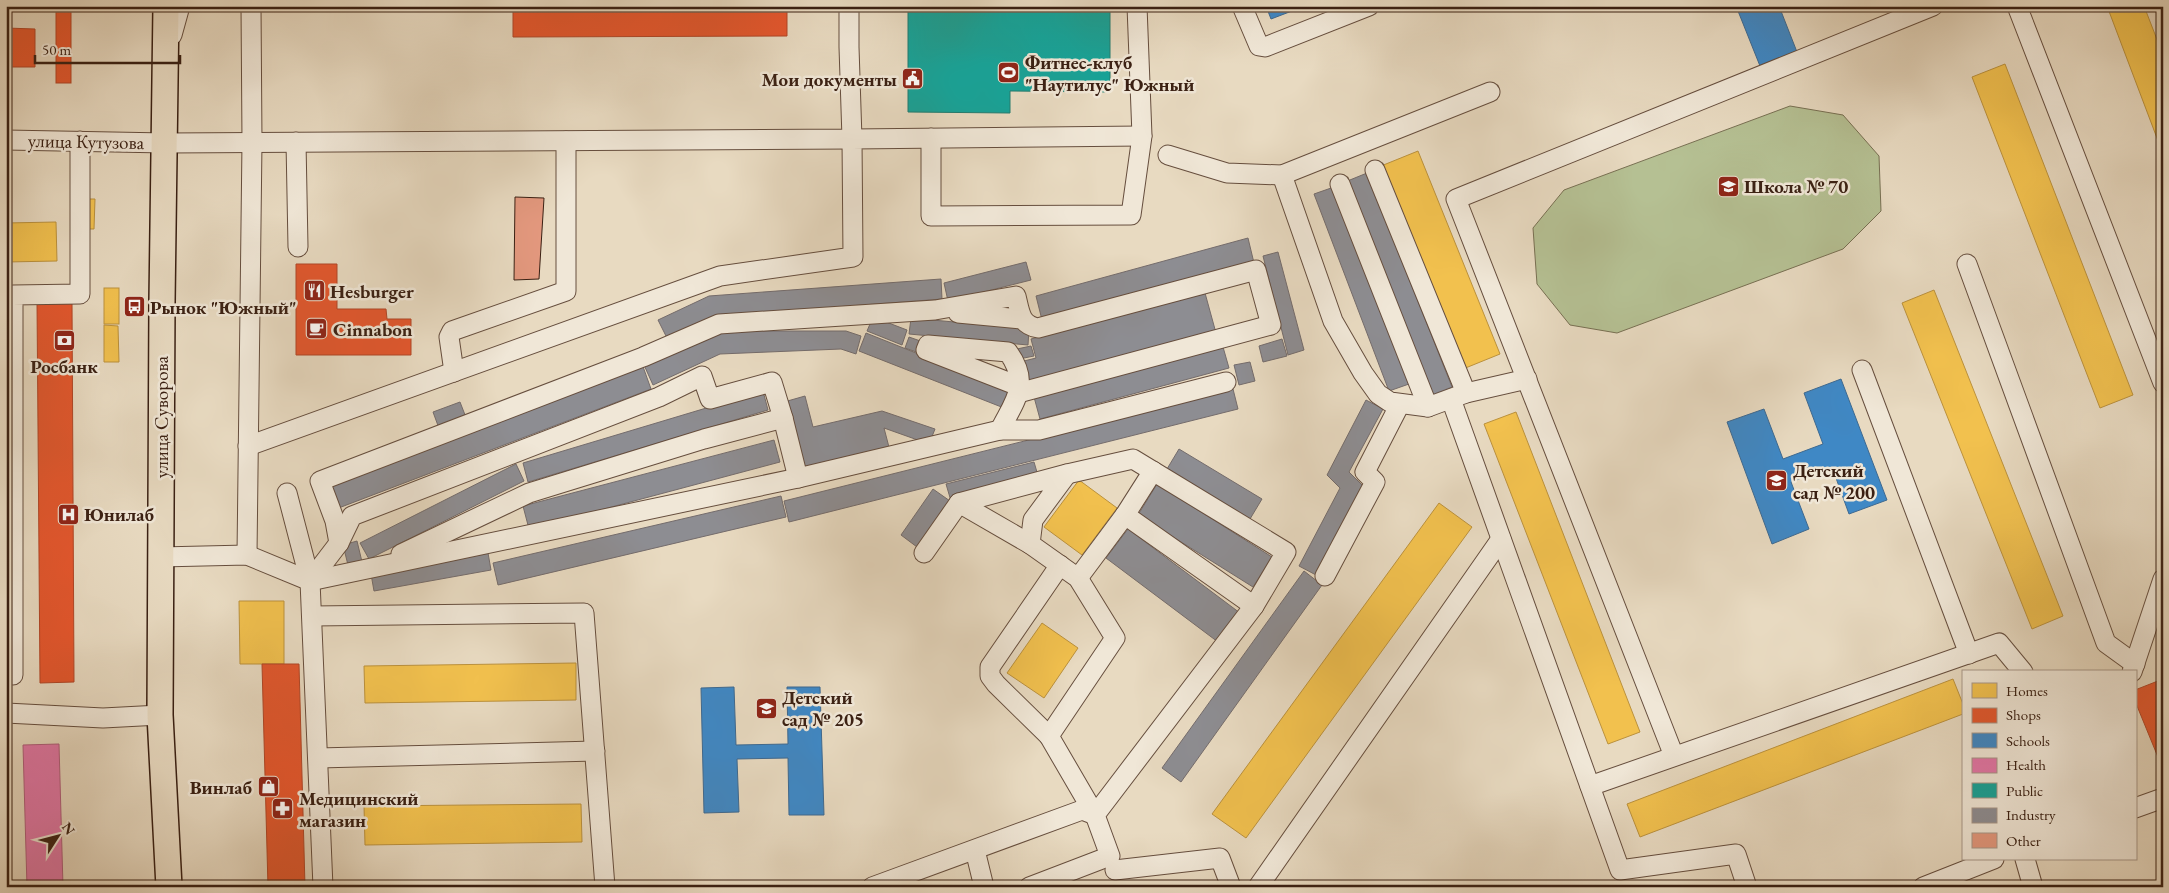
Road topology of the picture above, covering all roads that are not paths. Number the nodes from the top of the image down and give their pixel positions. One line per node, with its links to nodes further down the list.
1 (166, 6): 10 (main road, улица Суворова)
2 (180, 6): 10 (street)
3 (251, 6): 18 (street)
4 (849, 6): 14 (street)
5 (1137, 6): 12 (street)
6 (1242, 6): 7 (street)
7 (1370, 6)
8 (1933, 6): 31 (street)
9 (2017, 6): 33 (street)
10 (166, 56): 20 (main road, улица Суворова)
11 (1490, 92): 23 (street)
12 (1142, 136): 13 (street, улица Кутузова); 13 (street)
13 (931, 138): 14 (street, улица Кутузова)
14 (852, 139): 17 (street, улица Кутузова); 30 (street)
15 (6, 140): 16 (street, улица Кутузова)
16 (80, 141): 20 (street, улица Кутузова); 27 (street)
17 (566, 141): 19 (street, улица Кутузова); 30 (street)
18 (252, 142): 19 (street, улица Кутузова); 20 (street, улица Кутузова); 39 (street)
19 (296, 142): 25 (street)
20 (166, 143): 52 (main road, улица Суворова)
21 (1168, 154): 23 (street)
22 (1375, 170): 34 (street)
23 (1282, 175): 35 (street)
24 (1340, 184): 36 (street)
25 (298, 247)
26 (1967, 264): 63 (street)
27 (9, 295): 28 (street)
28 (10, 353): 40 (street)
29 (1862, 370): 62 (street)
30 (454, 372): 39 (street)
31 (1527, 379): 34 (street); 70 (street)
32 (1226, 382): 38 (street)
33 (2163, 383)
34 (1459, 396): 36 (street); 47 (street)
35 (1400, 404): 36 (street); 55 (street)
36 (1428, 407)
37 (783, 418): 43 (street); 48 (street); 54 (street)
38 (1000, 430): 43 (street); 48 (street)
39 (248, 446): 51 (street)
40 (10, 454): 59 (street)
41 (1153, 471): 42 (street); 46 (street); 60 (street)
42 (1067, 474): 45 (street); 49 (street)
43 (798, 478): 54 (street)
44 (287, 493): 58 (street)
45 (959, 502): 49 (street); 50 (street)
46 (1125, 516): 56 (street); 60 (street)
47 (1501, 539): 72 (street); 87 (street)
48 (339, 542): 58 (street)
49 (1030, 544): 53 (street)
50 (924, 553)
51 (247, 555): 52 (street); 58 (street)
52 (160, 557): 67 (main road, улица Суворова)
53 (1060, 565): 56 (street); 68 (street)
54 (373, 567): 58 (street)
55 (1325, 576)
56 (1078, 578): 68 (street)
57 (2163, 579): 63 (street)
58 (310, 581): 61 (street)
59 (10, 592): 65 (street)
60 (1254, 606): 75 (street)
61 (312, 616): 69 (street); 71 (street)
62 (1969, 654): 64 (street); 70 (street)
63 (2133, 668)
64 (2021, 670)
65 (13, 675)
66 (6, 713): 67 (street)
67 (160, 715): 80 (main road, улица Суворова)
68 (1049, 736): 75 (street)
69 (595, 751): 71 (street); 82 (street)
70 (1674, 756): 72 (street)
71 (318, 758): 81 (street)
72 (1590, 786): 88 (street)
73 (2163, 798): 74 (street)
74 (2136, 808)
75 (1095, 814): 76 (street); 79 (street)
76 (975, 850): 83 (street); 84 (street)
77 (1991, 860): 89 (street)
78 (2025, 860): 90 (street)
79 (1115, 871): 85 (street); 86 (street)
80 (170, 887)
81 (323, 887)
82 (606, 887)
83 (872, 887)
84 (984, 887)
85 (1029, 887)
86 (1231, 887)
87 (1258, 887)
88 (1747, 887)
89 (1923, 887)
90 (2034, 887)

